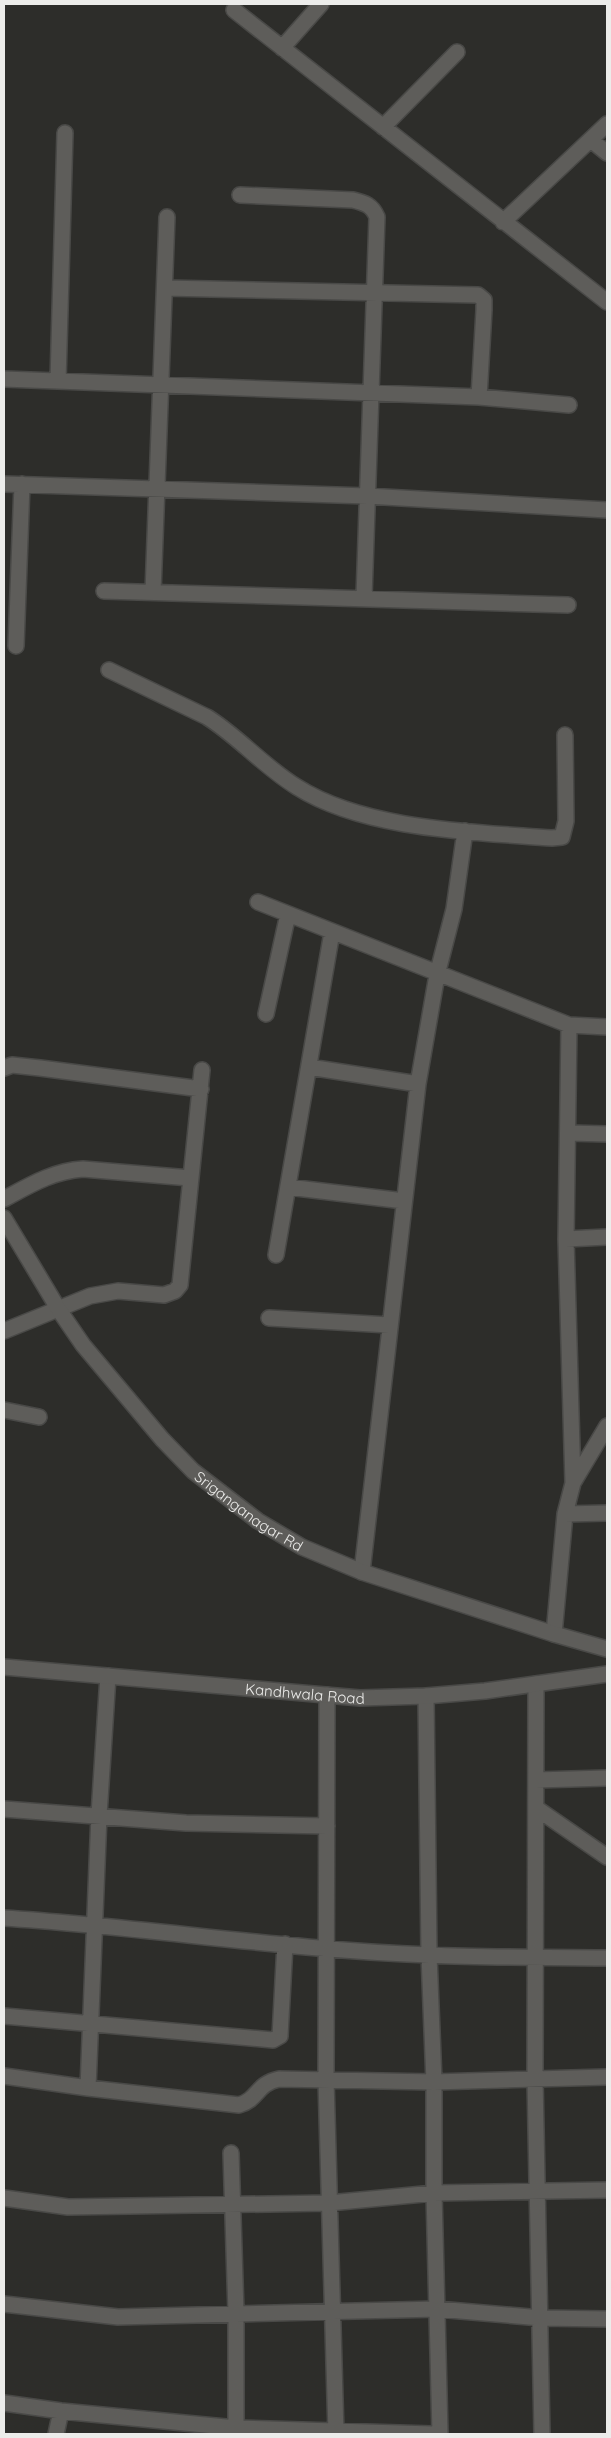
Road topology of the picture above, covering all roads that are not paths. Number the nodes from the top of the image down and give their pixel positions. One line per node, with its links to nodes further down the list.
1 (321, 4): 3 (street)
2 (234, 10): 3 (street)
3 (282, 48): 6 (street)
4 (457, 52): 6 (street)
5 (607, 124): 8 (street)
6 (383, 127): 12 (street)
7 (65, 133): 17 (street)
8 (591, 140): 9 (street); 12 (street)
9 (607, 153)
10 (240, 195): 14 (street)
11 (167, 217): 13 (street)
12 (503, 222): 15 (street)
13 (165, 288): 14 (street); 18 (street)
14 (374, 292): 19 (street); 20 (street)
15 (607, 302)
16 (4, 379): 17 (street)
17 (58, 381): 18 (street)
18 (162, 386): 19 (street); 24 (street)
19 (370, 393): 20 (street); 25 (street)
20 (479, 397): 21 (street)
21 (569, 405)
22 (4, 484): 23 (street)
23 (22, 484): 24 (street); 31 (street)
24 (158, 489): 25 (street); 28 (street)
25 (367, 496): 26 (street); 29 (street)
26 (607, 510)
27 (104, 591): 28 (street)
28 (153, 592): 29 (street)
29 (364, 598): 30 (street)
30 (568, 606)
31 (16, 646)
32 (109, 670): 34 (street)
33 (565, 735): 34 (street)
34 (465, 831): 38 (street)
35 (258, 902): 36 (street)
36 (288, 914): 37 (street); 39 (street)
37 (332, 932): 38 (street); 42 (street)
38 (437, 975): 40 (street); 45 (street)
39 (266, 1014)
40 (568, 1025): 41 (street); 47 (street)
41 (607, 1027)
42 (308, 1067): 45 (street); 50 (street)
43 (4, 1068): 46 (street)
44 (202, 1070): 46 (street)
45 (418, 1084): 52 (street)
46 (201, 1090): 49 (street)
47 (569, 1133): 48 (street); 55 (street)
48 (607, 1134)
49 (190, 1178): 51 (street); 57 (street)
50 (288, 1186): 52 (street); 56 (street)
51 (4, 1200)
52 (404, 1201): 59 (street)
53 (4, 1218): 57 (street, Sriganganagar Rd)
54 (607, 1237): 55 (street)
55 (566, 1239): 64 (street)
56 (276, 1254)
57 (59, 1310): 60 (street); 67 (street, Sriganganagar Rd)
58 (269, 1318): 59 (street)
59 (389, 1325): 67 (street)
60 (4, 1331)
61 (4, 1410): 62 (street)
62 (39, 1417)
63 (607, 1426): 64 (street)
64 (573, 1483): 66 (street)
65 (607, 1513): 66 (street)
66 (565, 1514): 68 (street)
67 (362, 1572): 68 (street, Sriganganagar Rd)
68 (554, 1634): 69 (street, Sriganganagar Rd)
69 (607, 1649)
70 (4, 1667): 72 (street, Kandhwala Road)
71 (607, 1674): 73 (street, Kandhwala Road)
72 (108, 1676): 74 (street, Kandhwala Road); 80 (street)
73 (536, 1684): 75 (street, Kandhwala Road); 77 (street)
74 (327, 1695): 75 (street, Kandhwala Road); 81 (street)
75 (426, 1696): 87 (street)
76 (607, 1778): 77 (street)
77 (536, 1780): 78 (street)
78 (536, 1808): 82 (street); 88 (street)
79 (4, 1809): 80 (street)
80 (99, 1815): 81 (street); 84 (street)
81 (327, 1826): 86 (street)
82 (607, 1858)
83 (4, 1918): 84 (street)
84 (96, 1924): 85 (street); 91 (street)
85 (285, 1944): 86 (street); 91 (street)
86 (327, 1948): 87 (street); 95 (street)
87 (429, 1955): 88 (street); 96 (street)
88 (535, 1956): 89 (street); 94 (street)
89 (607, 1958)
90 (4, 2016): 91 (street)
91 (92, 2025): 97 (street)
92 (4, 2076): 97 (street)
93 (607, 2077): 94 (street)
94 (535, 2079): 96 (street); 99 (street)
95 (326, 2080): 96 (street); 97 (street); 103 (street)
96 (434, 2082): 101 (street)
97 (88, 2088)
98 (231, 2153): 104 (street)
99 (538, 2190): 100 (street); 101 (street); 109 (street)
100 (607, 2190)
101 (434, 2193): 103 (street); 106 (street)
102 (4, 2198): 104 (street)
103 (329, 2203): 104 (street); 107 (street)
104 (232, 2204): 108 (street)
105 (4, 2304): 108 (street)
106 (437, 2309): 107 (street); 109 (street); 117 (street)
107 (334, 2311): 108 (street); 114 (street)
108 (236, 2313): 113 (street)
109 (540, 2318): 110 (street); 119 (street)
110 (607, 2320)
111 (4, 2403): 112 (street)
112 (61, 2411): 113 (street); 115 (street)
113 (236, 2431): 114 (street)
114 (336, 2433): 116 (street)
115 (56, 2434)
116 (432, 2434)
117 (440, 2434)
118 (537, 2434): 119 (street)
119 (544, 2434)

